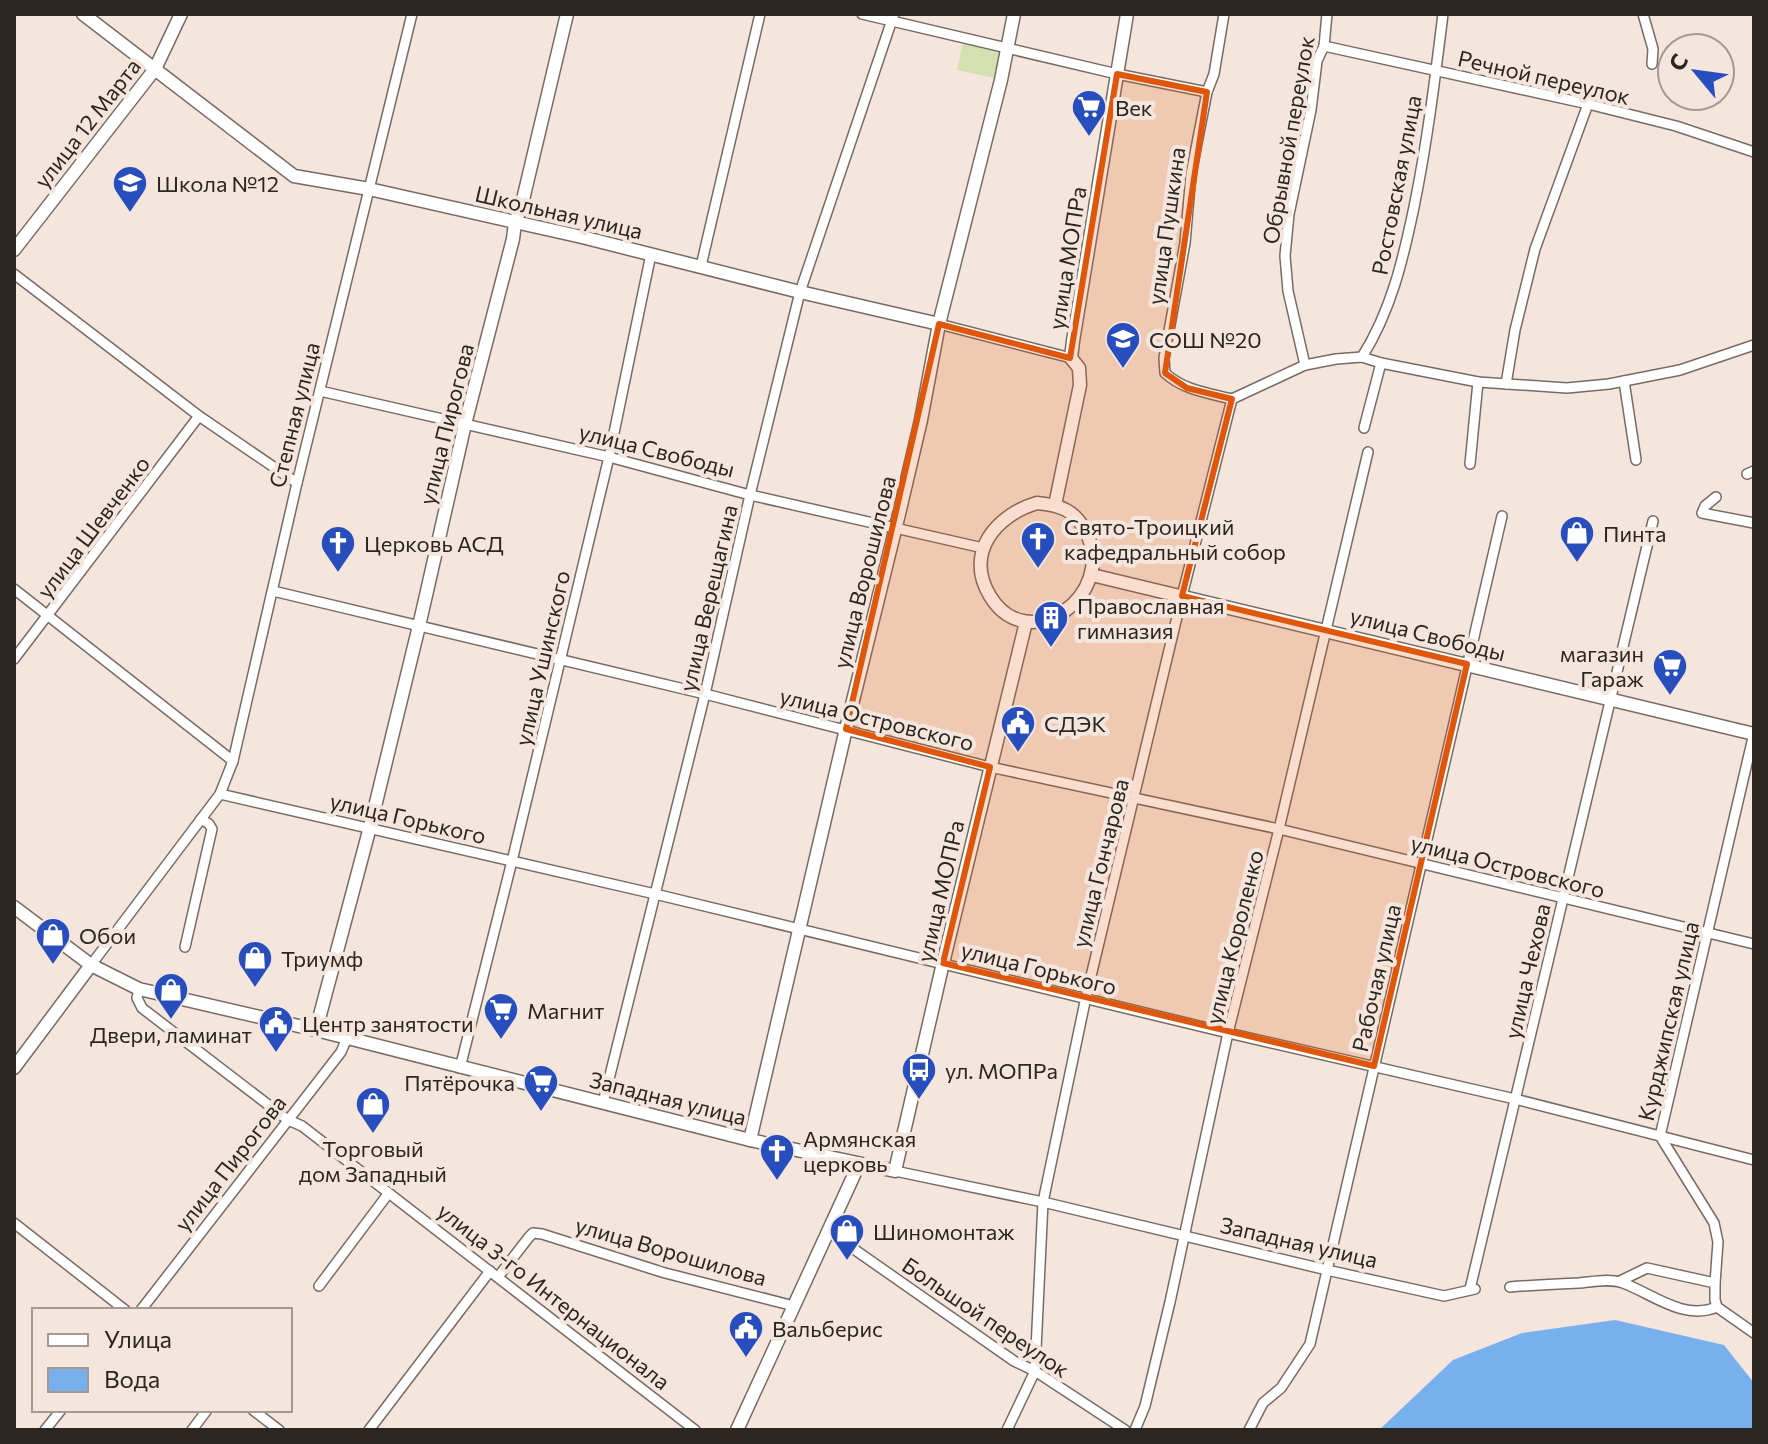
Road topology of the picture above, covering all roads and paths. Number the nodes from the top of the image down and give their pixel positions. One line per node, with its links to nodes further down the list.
1 (83, 14): 17 (main road, Школьная улица)
2 (181, 14): 17 (main road, улица 12 Марта)
3 (412, 14): 23 (street, Степная улица)
4 (567, 14): 24 (main road, улица Пирогова)
5 (760, 14): 27 (street)
6 (862, 14): 13 (street)
7 (1014, 14): 15 (main road, улица Ворошилова)
8 (1127, 14): 19 (main road, улица МОПРа)
9 (1224, 14): 20 (street, улица Пушкина)
10 (1327, 14): 14 (street, Обрывной переулок)
11 (1443, 14): 18 (street, Ростовская улица)
12 (1643, 14): 16 (street)
13 (894, 18): 15 (street); 29 (street, улица Верещагина)
14 (1324, 46): 18 (street, Речной переулок); 35 (street, Обрывной переулок)
15 (1008, 49): 19 (street); 30 (main road, улица Ворошилова)
16 (1652, 64)
17 (155, 69): 23 (main road, Школьная улица); 25 (main road, улица 12 Марта)
18 (1436, 71): 21 (street, Речной переулок); 32 (street, Ростовская улица)
19 (1117, 74): 20 (street); 33 (main road, улица МОПРа)
20 (1207, 92): 40 (street, улица Пушкина)
21 (1588, 104): 22 (street, Речной переулок); 38 (street)
22 (1754, 152)
23 (369, 189): 24 (main road, Школьная улица); 39 (street, Степная улица)
24 (515, 222): 26 (main road, Школьная улица); 42 (main road, улица Пирогова)
25 (14, 250)
26 (651, 254): 27 (main road, Школьная улица); 45 (street, улица Ушинского)
27 (701, 266): 29 (main road, Школьная улица)
28 (14, 274): 41 (street)
29 (800, 292): 30 (main road, Школьная улица); 49 (street, улица Верещагина)
30 (939, 324): 33 (street, Школьная улица); 55 (main road, улица Ворошилова)
31 (1754, 345): 36 (street)
32 (1362, 357): 34 (street); 35 (street)
33 (1071, 358): 51 (main road, улица МОПРа)
34 (1381, 363): 37 (street); 43 (street)
35 (1305, 365): 40 (street)
36 (1624, 381): 38 (street); 46 (street)
37 (1478, 382): 38 (street); 47 (street)
38 (1506, 384)
39 (320, 391): 42 (street, улица Свободы); 48 (street, Степная улица)
40 (1232, 399): 60 (street, улица Гончарова)
41 (199, 416): 48 (street); 61 (street, улица Шевченко)
42 (465, 424): 45 (street, улица Свободы); 63 (main road, улица Пирогова)
43 (1364, 428)
44 (1368, 452): 64 (street, улица Короленко)
45 (609, 457): 49 (street, улица Свободы); 66 (street, улица Ушинского)
46 (1636, 460)
47 (1470, 464)
48 (297, 483): 59 (street, Степная улица)
49 (750, 495): 55 (street, улица Свободы); 68 (street, улица Верещагина)
50 (1716, 497): 54 (street)
51 (1055, 505): 56 (main road); 57 (main road)
52 (1502, 516): 67 (street, Рабочая улица)
53 (1653, 521): 69 (street, улица Чехова)
54 (1754, 523)
55 (896, 527): 56 (street, улица Свободы); 70 (main road, улица Ворошилова)
56 (983, 548): 62 (main road)
57 (1092, 575): 60 (main road, улица Свободы); 62 (main road)
58 (14, 589): 61 (street)
59 (273, 591): 63 (street, улица Островского); 72 (street, Степная улица)
60 (1182, 596): 64 (main road, улица Свободы); 75 (street, улица Гончарова)
61 (48, 616): 65 (street, улица Шевченко); 72 (street)
62 (1026, 622): 73 (main road, улица МОПРа)
63 (419, 626): 66 (street, улица Островского); 77 (main road, улица Пирогова)
64 (1326, 630): 67 (main road, улица Свободы); 78 (street, улица Короленко)
65 (14, 659)
66 (560, 660): 68 (street, улица Островского); 79 (street, улица Ушинского)
67 (1467, 664): 69 (main road, улица Свободы); 80 (street, Рабочая улица)
68 (705, 694): 70 (street, улица Островского); 81 (street, улица Верещагина)
69 (1611, 699): 71 (main road, улица Свободы); 82 (street, улица Чехова)
70 (846, 729): 73 (street, улица Островского); 84 (main road, улица Ворошилова)
71 (1754, 734): 85 (street, Курджипская улица)
72 (233, 761): 74 (street, Степная улица)
73 (990, 767): 75 (street, улица Островского); 88 (main road, улица МОПРа)
74 (220, 794): 76 (street, Степная улица); 77 (street, улица Горького)
75 (1134, 797): 78 (street, улица Островского); 91 (street, улица Гончарова)
76 (201, 819): 87 (street); 89 (street, Степная улица)
77 (370, 827): 79 (street, улица Горького); 92 (main road, улица Пирогова)
78 (1279, 829): 80 (street, улица Островского); 93 (street, улица Короленко)
79 (512, 861): 81 (street, улица Горького); 97 (street, улица Ушинского)
80 (1421, 864): 82 (street, улица Островского); 95 (street, Рабочая улица)
81 (655, 894): 84 (street, улица Горького); 99 (street, улица Верещагина)
82 (1563, 898): 85 (street, улица Островского); 98 (street, улица Чехова)
83 (14, 907): 89 (main road)
84 (799, 929): 88 (street, улица Горького); 102 (main road, улица Ворошилова)
85 (1707, 933): 86 (street, улица Островского); 101 (street, Курджипская улица)
86 (1754, 944)
87 (185, 947)
88 (943, 963): 91 (street, улица Горького); 105 (main road, улица МОПРа)
89 (91, 965): 90 (main road, Западная улица); 96 (main road, Степная улица)
90 (139, 989): 92 (main road, Западная улица); 100 (street, улица 3-го Интернационала)
91 (1086, 997): 93 (street, улица Горького); 107 (street, улица Гончарова)
92 (316, 1030): 94 (main road, Западная улица)
93 (1228, 1033): 95 (street, улица Горького); 110 (street, улица Короленко)
94 (347, 1038): 97 (main road, Западная улица); 100 (street, улица Пирогова)
95 (1374, 1066): 98 (street, улица Горького); 111 (street, Рабочая улица)
96 (14, 1068)
97 (460, 1068): 99 (main road, Западная улица)
98 (1515, 1099): 101 (street, улица Горького); 117 (street, улица Чехова)
99 (603, 1103): 102 (main road, Западная улица)
100 (288, 1120): 106 (street, улица 3-го Интернационала); 121 (street, улица Пирогова)
101 (1660, 1136): 103 (street, улица Горького); 114 (street, Курджипская улица)
102 (750, 1140): 104 (main road, Западная улица)
103 (1754, 1160)
104 (859, 1164): 105 (main road, Западная улица); 109 (main road)
105 (895, 1171): 107 (street, Западная улица)
106 (388, 1194): 112 (street, улица 3-го Интернационала); 115 (street)
107 (1043, 1202): 110 (street, Западная улица); 123 (street, улица Гончарова)
108 (14, 1223): 120 (street)
109 (828, 1231): 118 (main road); 123 (street, Большой переулок)
110 (1185, 1235): 111 (street, Западная улица); 136 (street, улица Короленко)
111 (1327, 1270): 117 (street, Западная улица); 137 (street, Рабочая улица)
112 (494, 1274): 118 (street, улица Ворошилова); 127 (street, улица 3-го Интернационала); 131 (street)
113 (1620, 1281): 114 (street); 116 (street); 119 (street)
114 (1715, 1283): 119 (street, Курджипская улица)
115 (319, 1286)
116 (1510, 1287)
117 (1472, 1289)
118 (794, 1306): 133 (main road)
119 (1717, 1307): 122 (street)
120 (122, 1308)
121 (143, 1308)
122 (1754, 1333)
123 (1035, 1371): 134 (street, улица Гончарова); 135 (street, Большой переулок)
124 (59, 1412): 128 (street)
125 (206, 1412): 129 (street)
126 (256, 1412): 130 (street)
127 (684, 1426): 132 (street, улица 3-го Интернационала)
128 (45, 1430)
129 (192, 1430)
130 (279, 1430)
131 (369, 1430)
132 (695, 1430)
133 (737, 1430)
134 (1007, 1430)
135 (1125, 1430)
136 (1135, 1430)
137 (1249, 1430)

